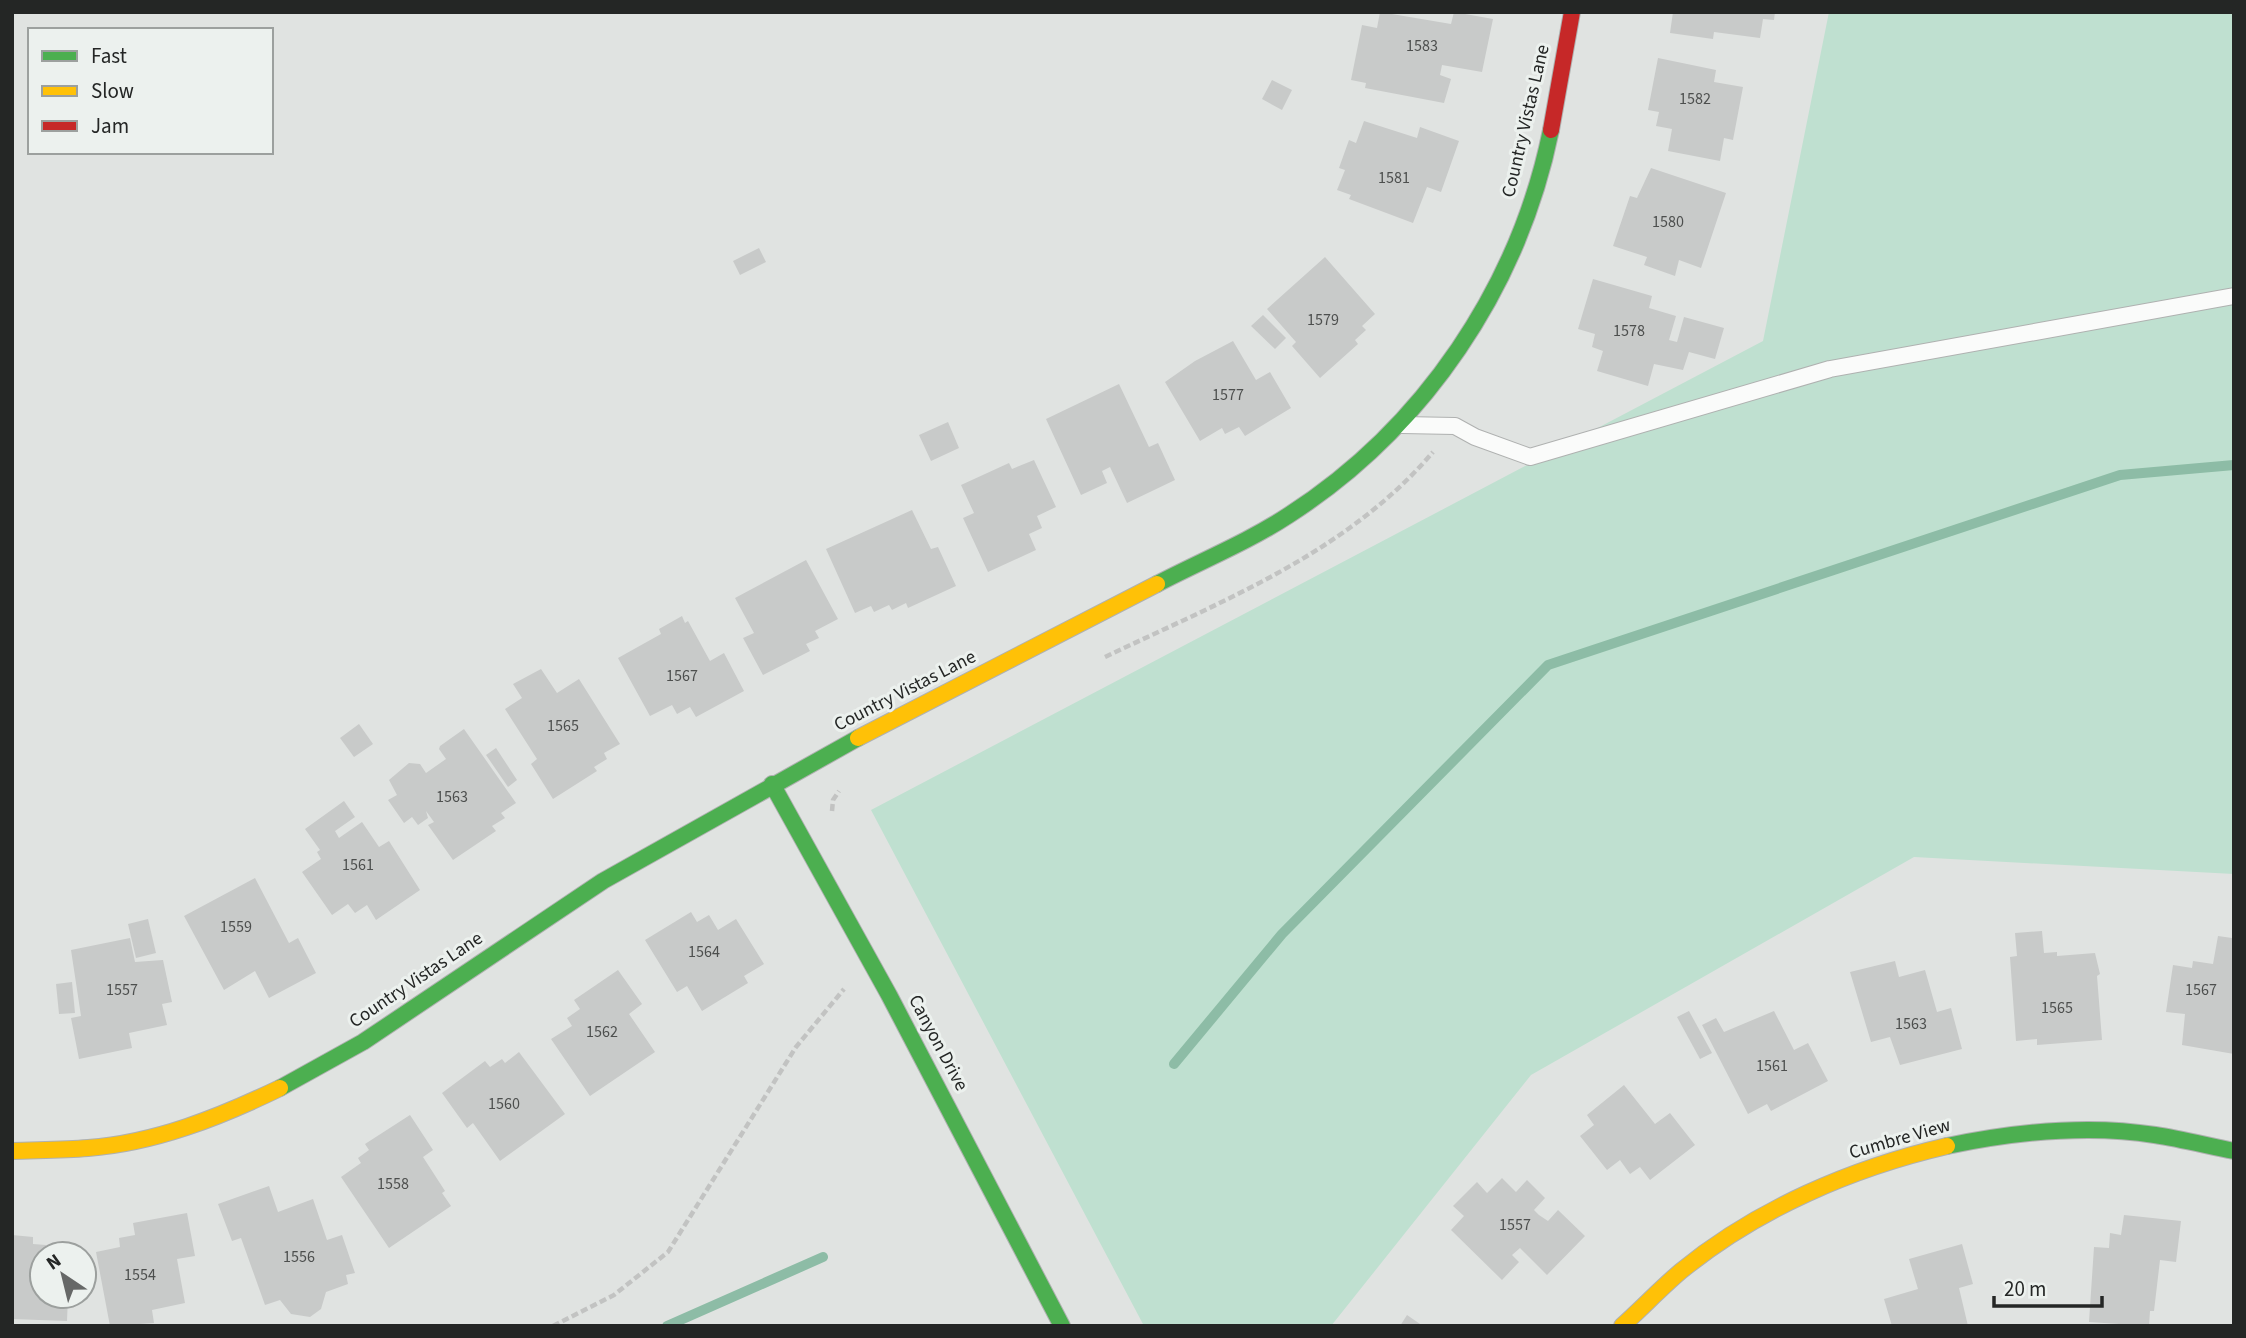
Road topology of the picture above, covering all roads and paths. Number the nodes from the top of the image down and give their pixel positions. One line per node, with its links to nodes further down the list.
1 (1572, 12): 3 (street, Country Vistas Lane)
2 (2234, 296): 4 (lane)
3 (1400, 424): 4 (lane); 6 (street, Country Vistas Lane)
4 (1455, 426): 5 (path)
5 (1101, 659)
6 (772, 783): 9 (street, Canyon Drive); 10 (street, Country Vistas Lane)
7 (840, 789): 8 (path)
8 (831, 824)
9 (869, 959): 12 (path); 13 (street, Canyon Drive)
10 (12, 1151)
11 (2234, 1151): 14 (street, Cumbre View)
12 (553, 1326)
13 (1062, 1326)
14 (1622, 1326)

